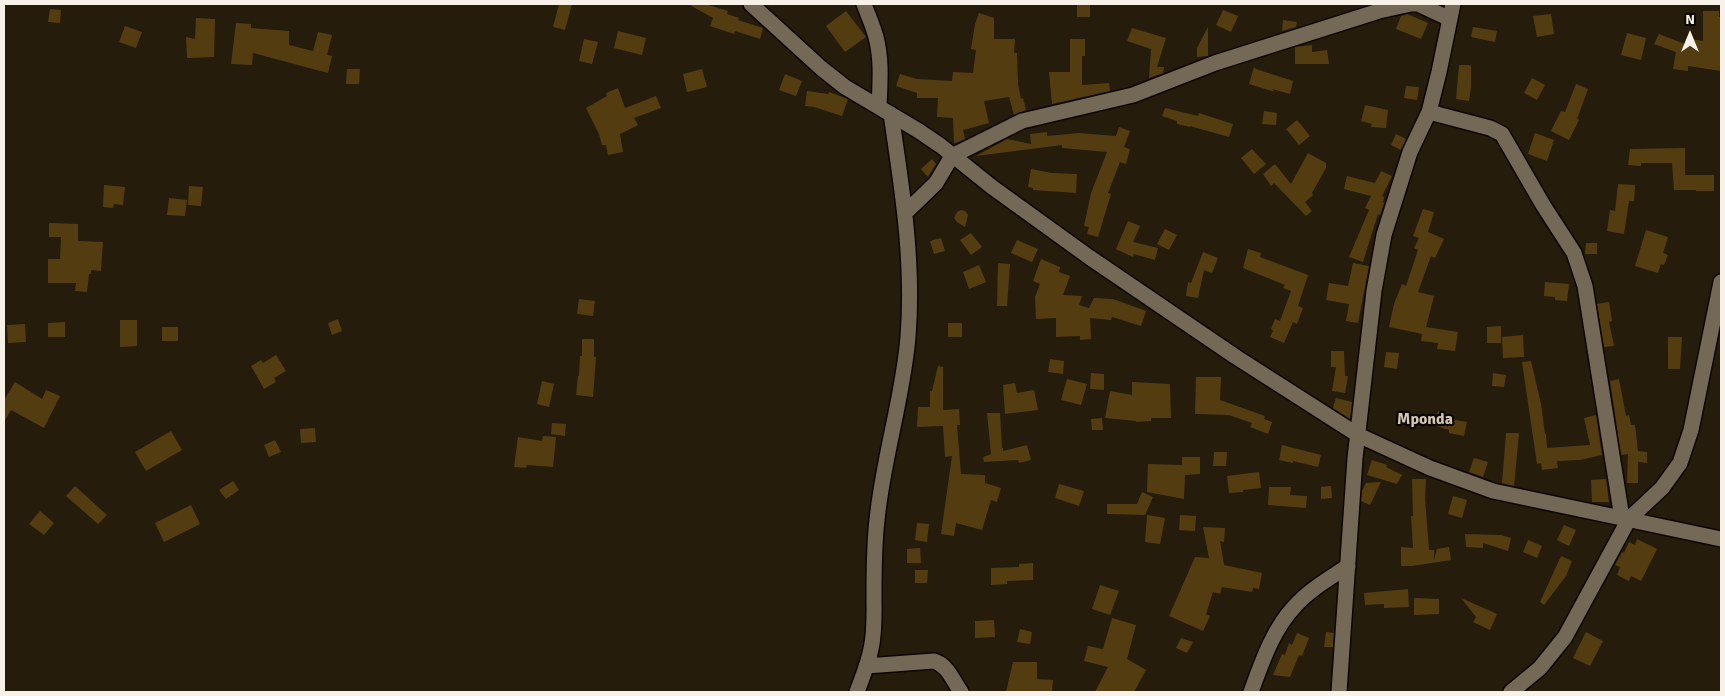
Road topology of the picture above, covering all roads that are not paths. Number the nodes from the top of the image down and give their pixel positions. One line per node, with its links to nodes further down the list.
1 (751, 4): 4 (street)
2 (864, 4): 4 (street)
3 (1451, 11): 5 (street); 6 (street)
4 (885, 111): 6 (street); 7 (street)
5 (1429, 112): 9 (street); 10 (street)
6 (952, 156): 7 (street); 9 (street)
7 (906, 212): 13 (street)
8 (1721, 282): 10 (street)
9 (1358, 435): 10 (street); 12 (street)
10 (1625, 518): 11 (street); 18 (street)
11 (1721, 539)
12 (1348, 566): 16 (street); 17 (street)
13 (866, 666): 14 (street); 15 (street)
14 (857, 692)
15 (961, 692)
16 (1251, 692)
17 (1339, 692)
18 (1511, 692)

